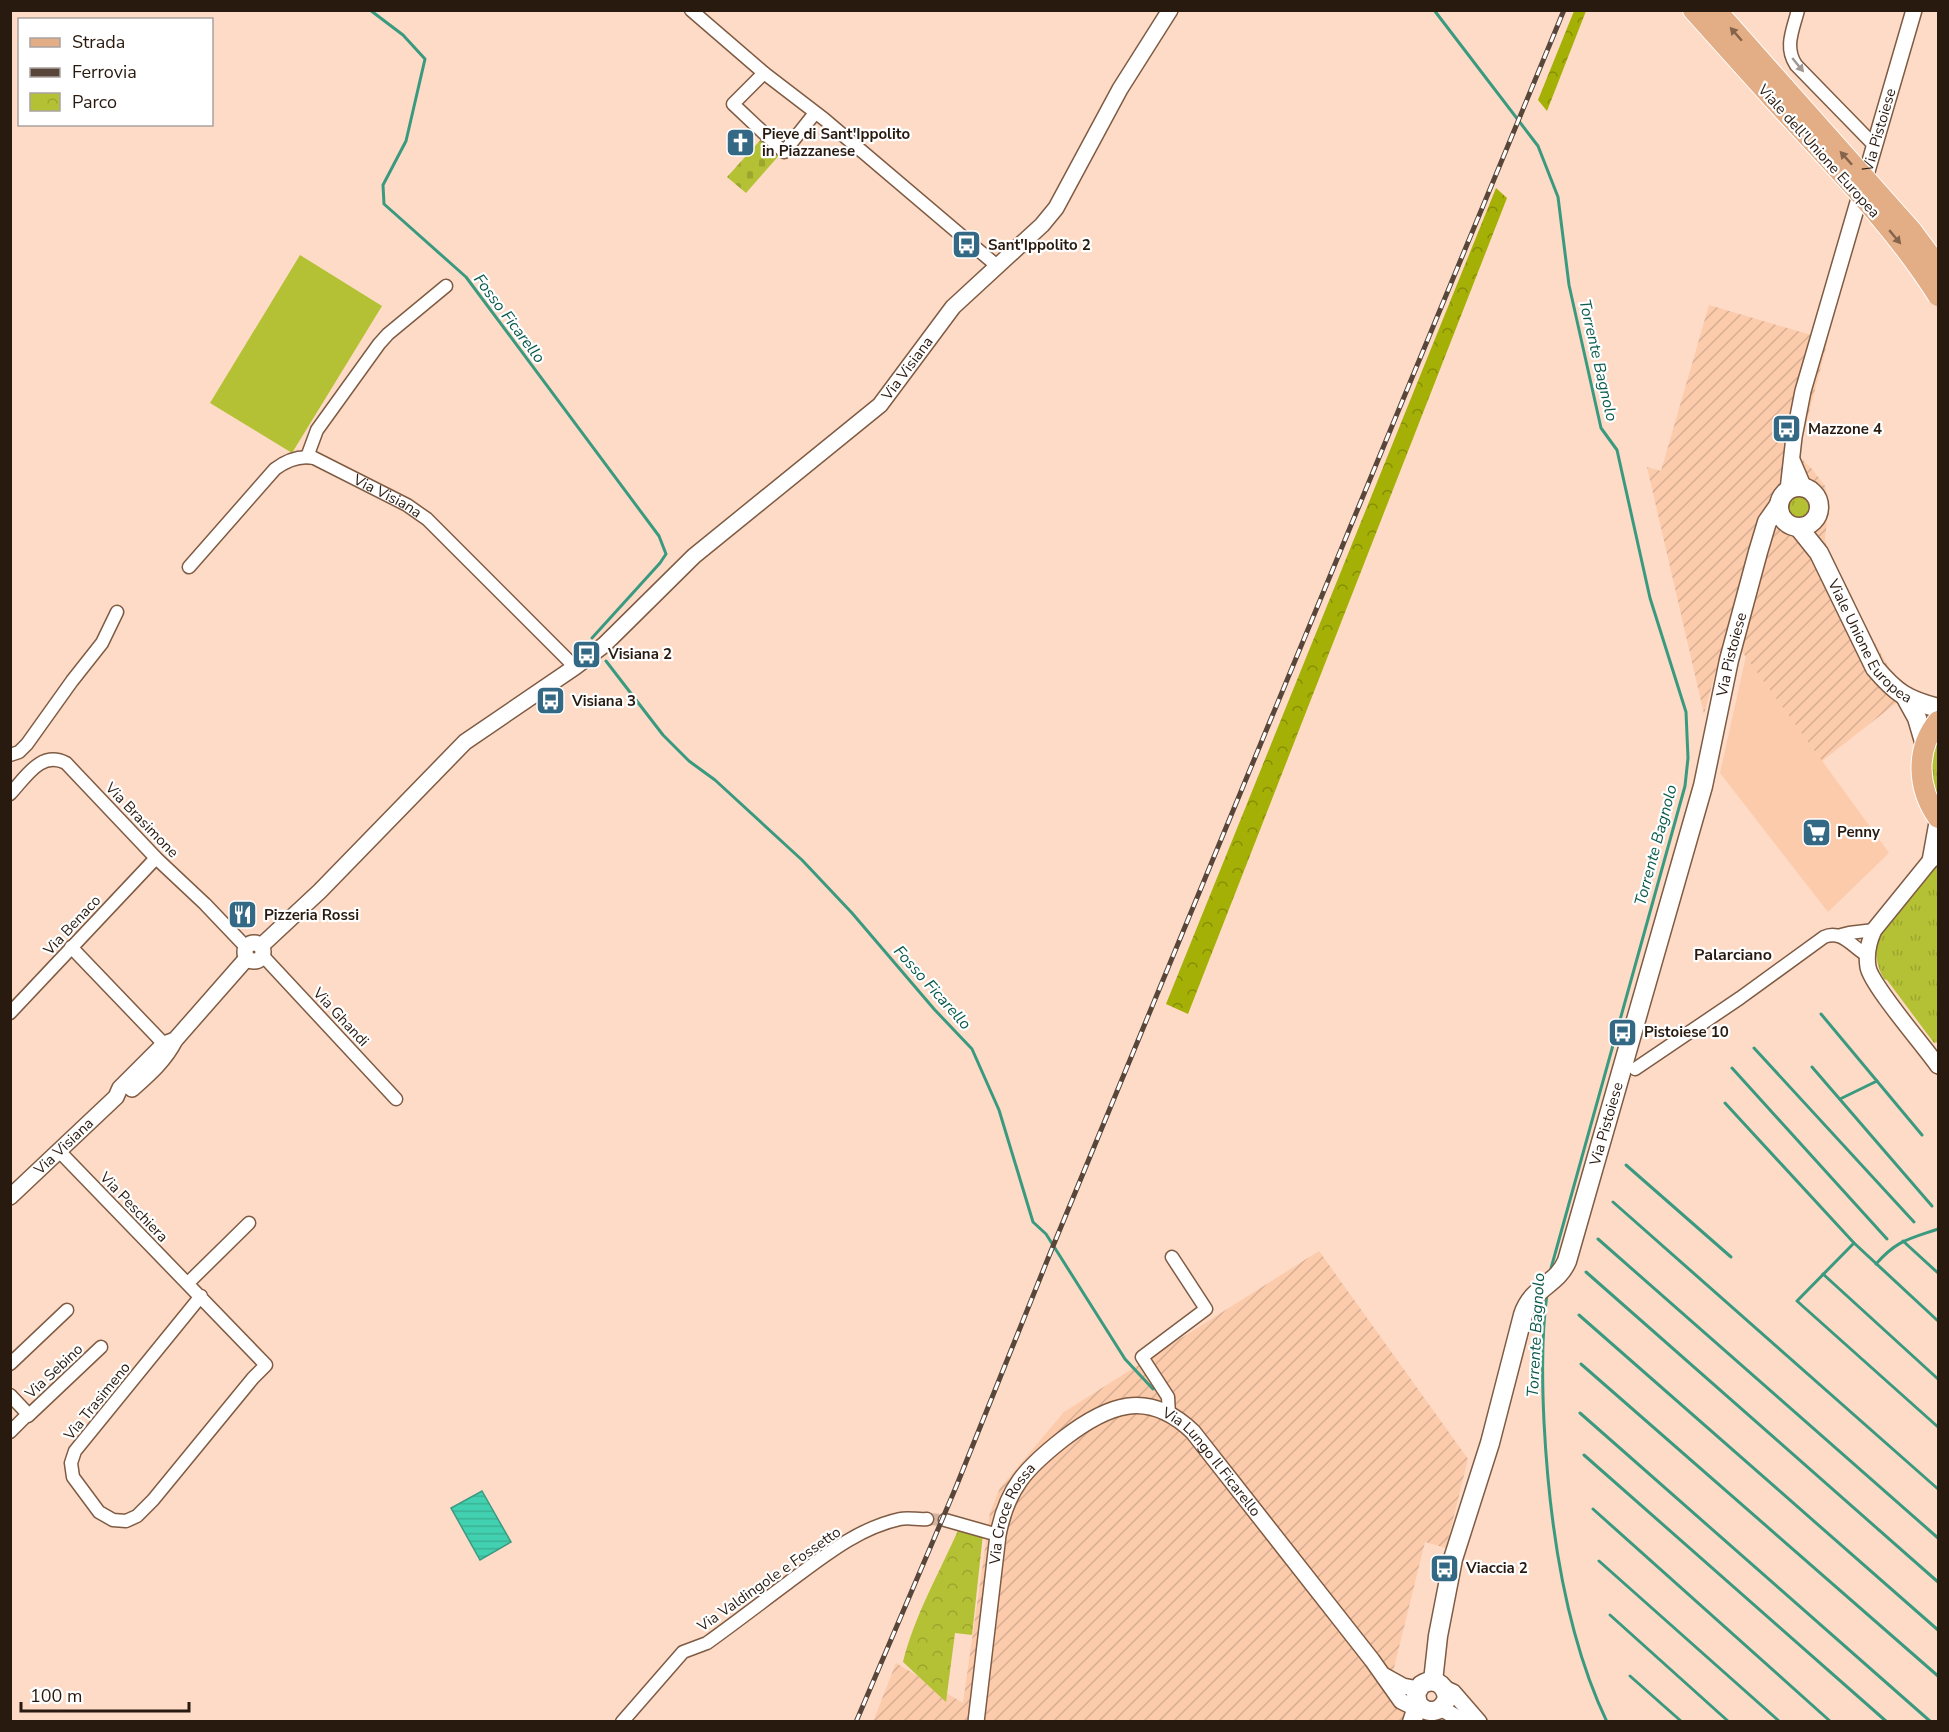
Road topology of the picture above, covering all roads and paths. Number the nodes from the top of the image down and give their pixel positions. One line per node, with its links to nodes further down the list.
1 (692, 10): 7 (street)
2 (1170, 10): 11 (street, Via Visiana)
3 (1693, 10): 8 (main road, Viale dell'Unione Europea)
4 (1716, 10): 8 (main road, Viale dell'Unione Europea, one-way to 4)
5 (1798, 10): 10 (street, one-way to 10)
6 (1914, 10): 10 (street, Via Pistoiese)
7 (764, 73): 9 (street); 9 (street)
8 (1779, 94): 12 (main road, Viale dell'Unione Europea, one-way to 8, bridge); 14 (main road, Viale dell'Unione Europea, one-way to 14, bridge)
9 (815, 113): 11 (street)
10 (1875, 146): 16 (street, Via Pistoiese)
11 (996, 265): 23 (street, Via Visiana)
12 (1938, 266)
13 (446, 286): 15 (street)
14 (1938, 296)
15 (307, 457): 21 (street); 23 (street, Via Visiana)
16 (1790, 494): 17 (main road); 18 (main road); 19 (main road, Via Pistoiese)
17 (1817, 515): 18 (main road); 20 (main road, Viale Unione Europea)
18 (1796, 527): 19 (main road); 20 (main road, Viale Unione Europea)
19 (1758, 552): 60 (main road, Via Pistoiese)
20 (1819, 553): 24 (main road, Viale Unione Europea)
21 (189, 567)
22 (117, 612): 28 (street)
23 (575, 667): 36 (street, Via Visiana)
24 (1906, 698): 25 (main road, Viale Unione Europea); 27 (main road)
25 (1938, 708)
26 (1938, 721): 27 (main road)
27 (1925, 745): 30 (main road)
28 (10, 755)
29 (10, 794): 31 (street, Via Brasimone)
30 (1938, 817): 32 (street)
31 (156, 858): 35 (street, Via Benaco); 36 (street, Via Brasimone)
32 (1934, 858): 33 (street)
33 (1874, 930): 34 (street); 37 (street)
34 (1841, 935): 37 (street); 41 (street)
35 (71, 947): 38 (street, Via Benaco); 39 (street)
36 (254, 952): 39 (street, Via Visiana); 42 (street, Via Ghandi)
37 (1868, 961): 40 (street)
38 (10, 1013)
39 (170, 1042): 43 (street, Via Visiana)
40 (1938, 1066)
41 (1635, 1069)
42 (396, 1098)
43 (59, 1151): 44 (street, Via Visiana); 47 (street, Via Peschiera)
44 (10, 1197)
45 (249, 1223): 47 (street)
46 (1172, 1257): 54 (street, Via Lungo Il Ficarello)
47 (188, 1283): 48 (street, Via Peschiera)
48 (201, 1296): 52 (street, Via Peschiera); 52 (street, Via Trasimeno)
49 (67, 1310): 51 (street)
50 (101, 1347): 55 (street, Via Sebino)
51 (10, 1364)
52 (266, 1365)
53 (10, 1395): 55 (street, Via Sebino)
54 (1169, 1414): 59 (street, Via Croce Rossa); 60 (street, Via Lungo Il Ficarello)
55 (28, 1416): 56 (street, Via Sebino)
56 (10, 1432)
57 (927, 1519): 61 (street, Via Valdingole e Fossetto)
58 (945, 1520): 59 (street)
59 (998, 1535): 62 (street, Via Croce Rossa)
60 (1429, 1700): 63 (main road, Via Pistoiese); 64 (street); 65 (street)
61 (622, 1722)
62 (976, 1722)
63 (1412, 1722)
64 (1464, 1722)
65 (1479, 1722)

